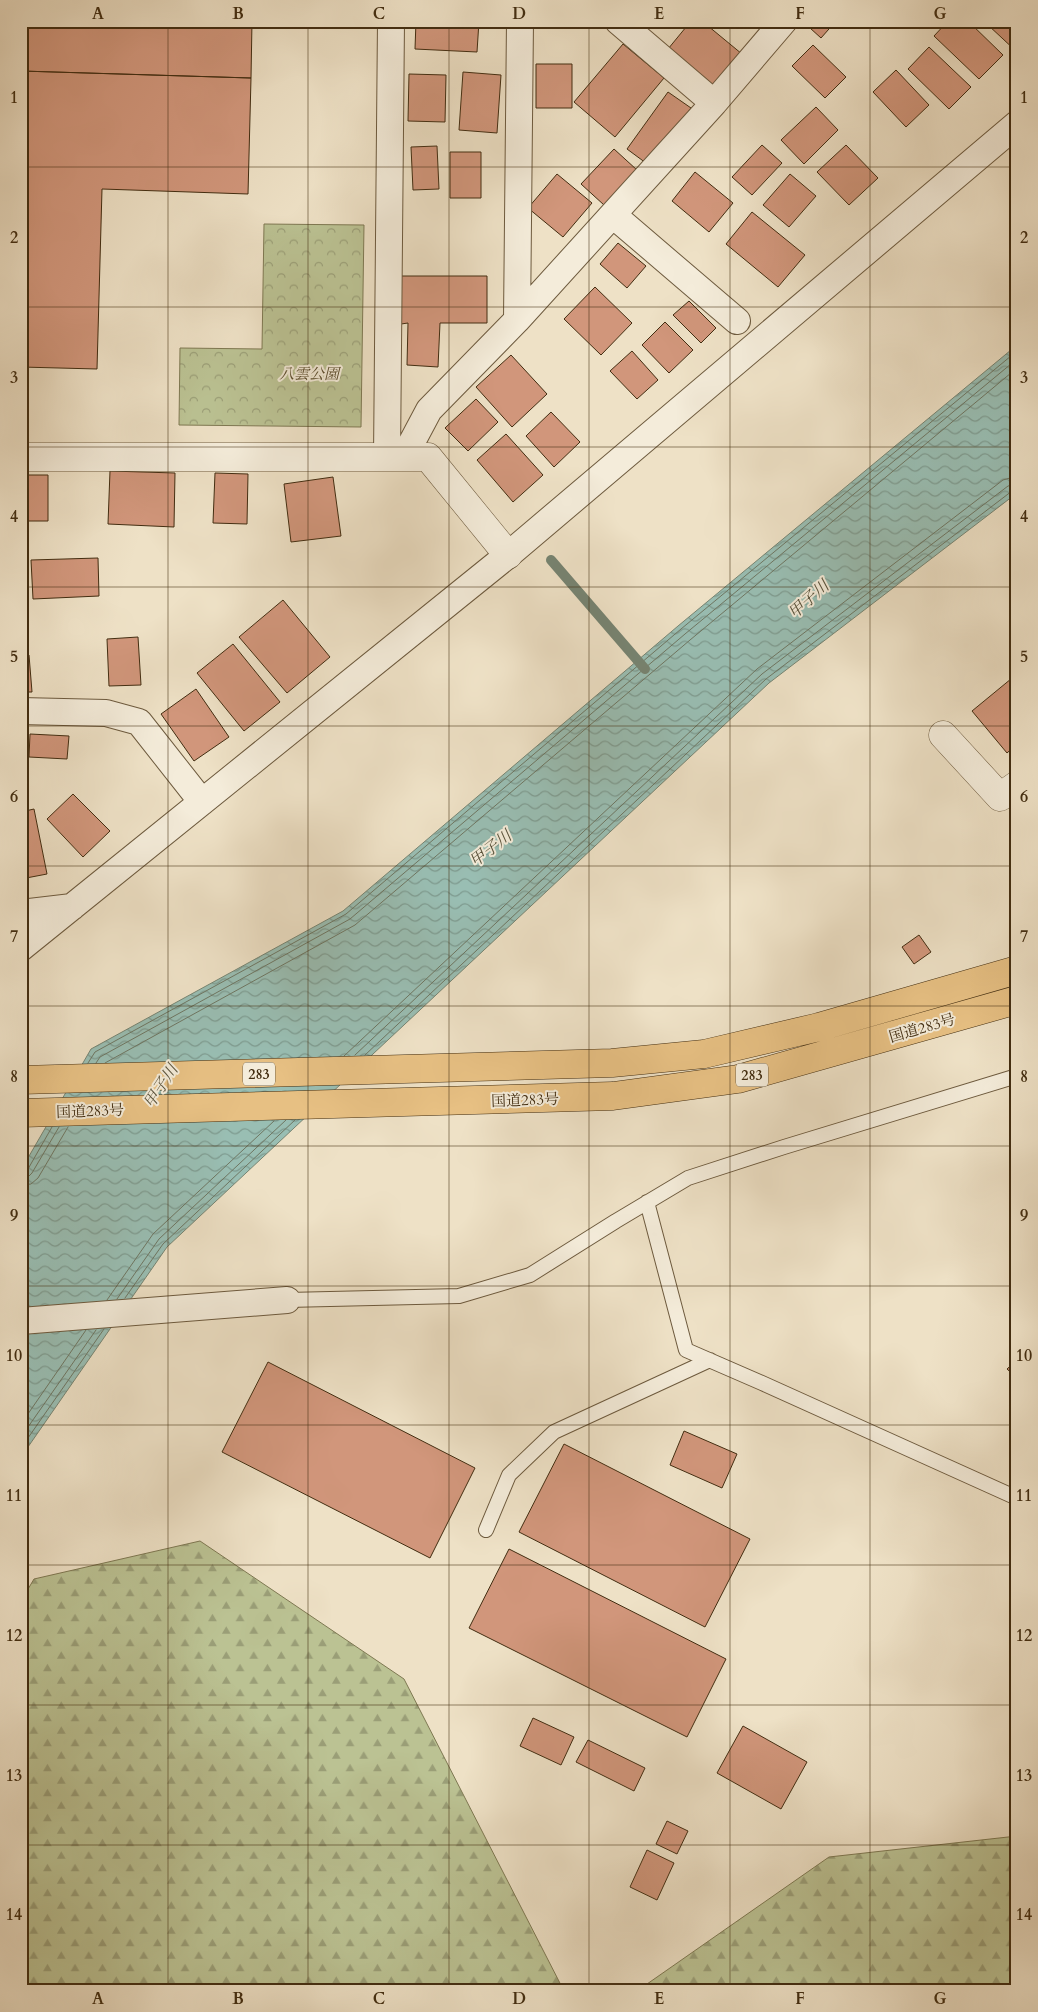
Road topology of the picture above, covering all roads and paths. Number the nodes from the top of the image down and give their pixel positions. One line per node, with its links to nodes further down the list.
1 (391, 21): 11 (street)
2 (520, 21): 8 (street)
3 (618, 21): 5 (street)
4 (784, 21): 5 (street)
5 (714, 104): 7 (street)
6 (1017, 124): 12 (street)
7 (613, 215): 8 (street); 9 (street)
8 (518, 320): 11 (street)
9 (737, 321)
10 (21, 457): 11 (street)
11 (396, 457): 12 (street)
12 (508, 555): 16 (street)
13 (21, 711): 16 (street)
14 (943, 735): 15 (street)
15 (1017, 785)
16 (202, 802): 17 (street)
17 (72, 908): 18 (street); 19 (street)
18 (21, 914)
19 (21, 948)
20 (1017, 970): 23 (highway, 国道283号 / 283)
21 (1017, 1000): 24 (highway, 国道283号 / 283)
22 (1017, 1076): 25 (lane)
23 (21, 1080)
24 (21, 1113)
25 (647, 1202): 26 (lane); 28 (lane)
26 (287, 1300): 27 (street)
27 (21, 1321)
28 (710, 1360): 29 (lane); 30 (lane)
29 (1017, 1498)
30 (486, 1530)

